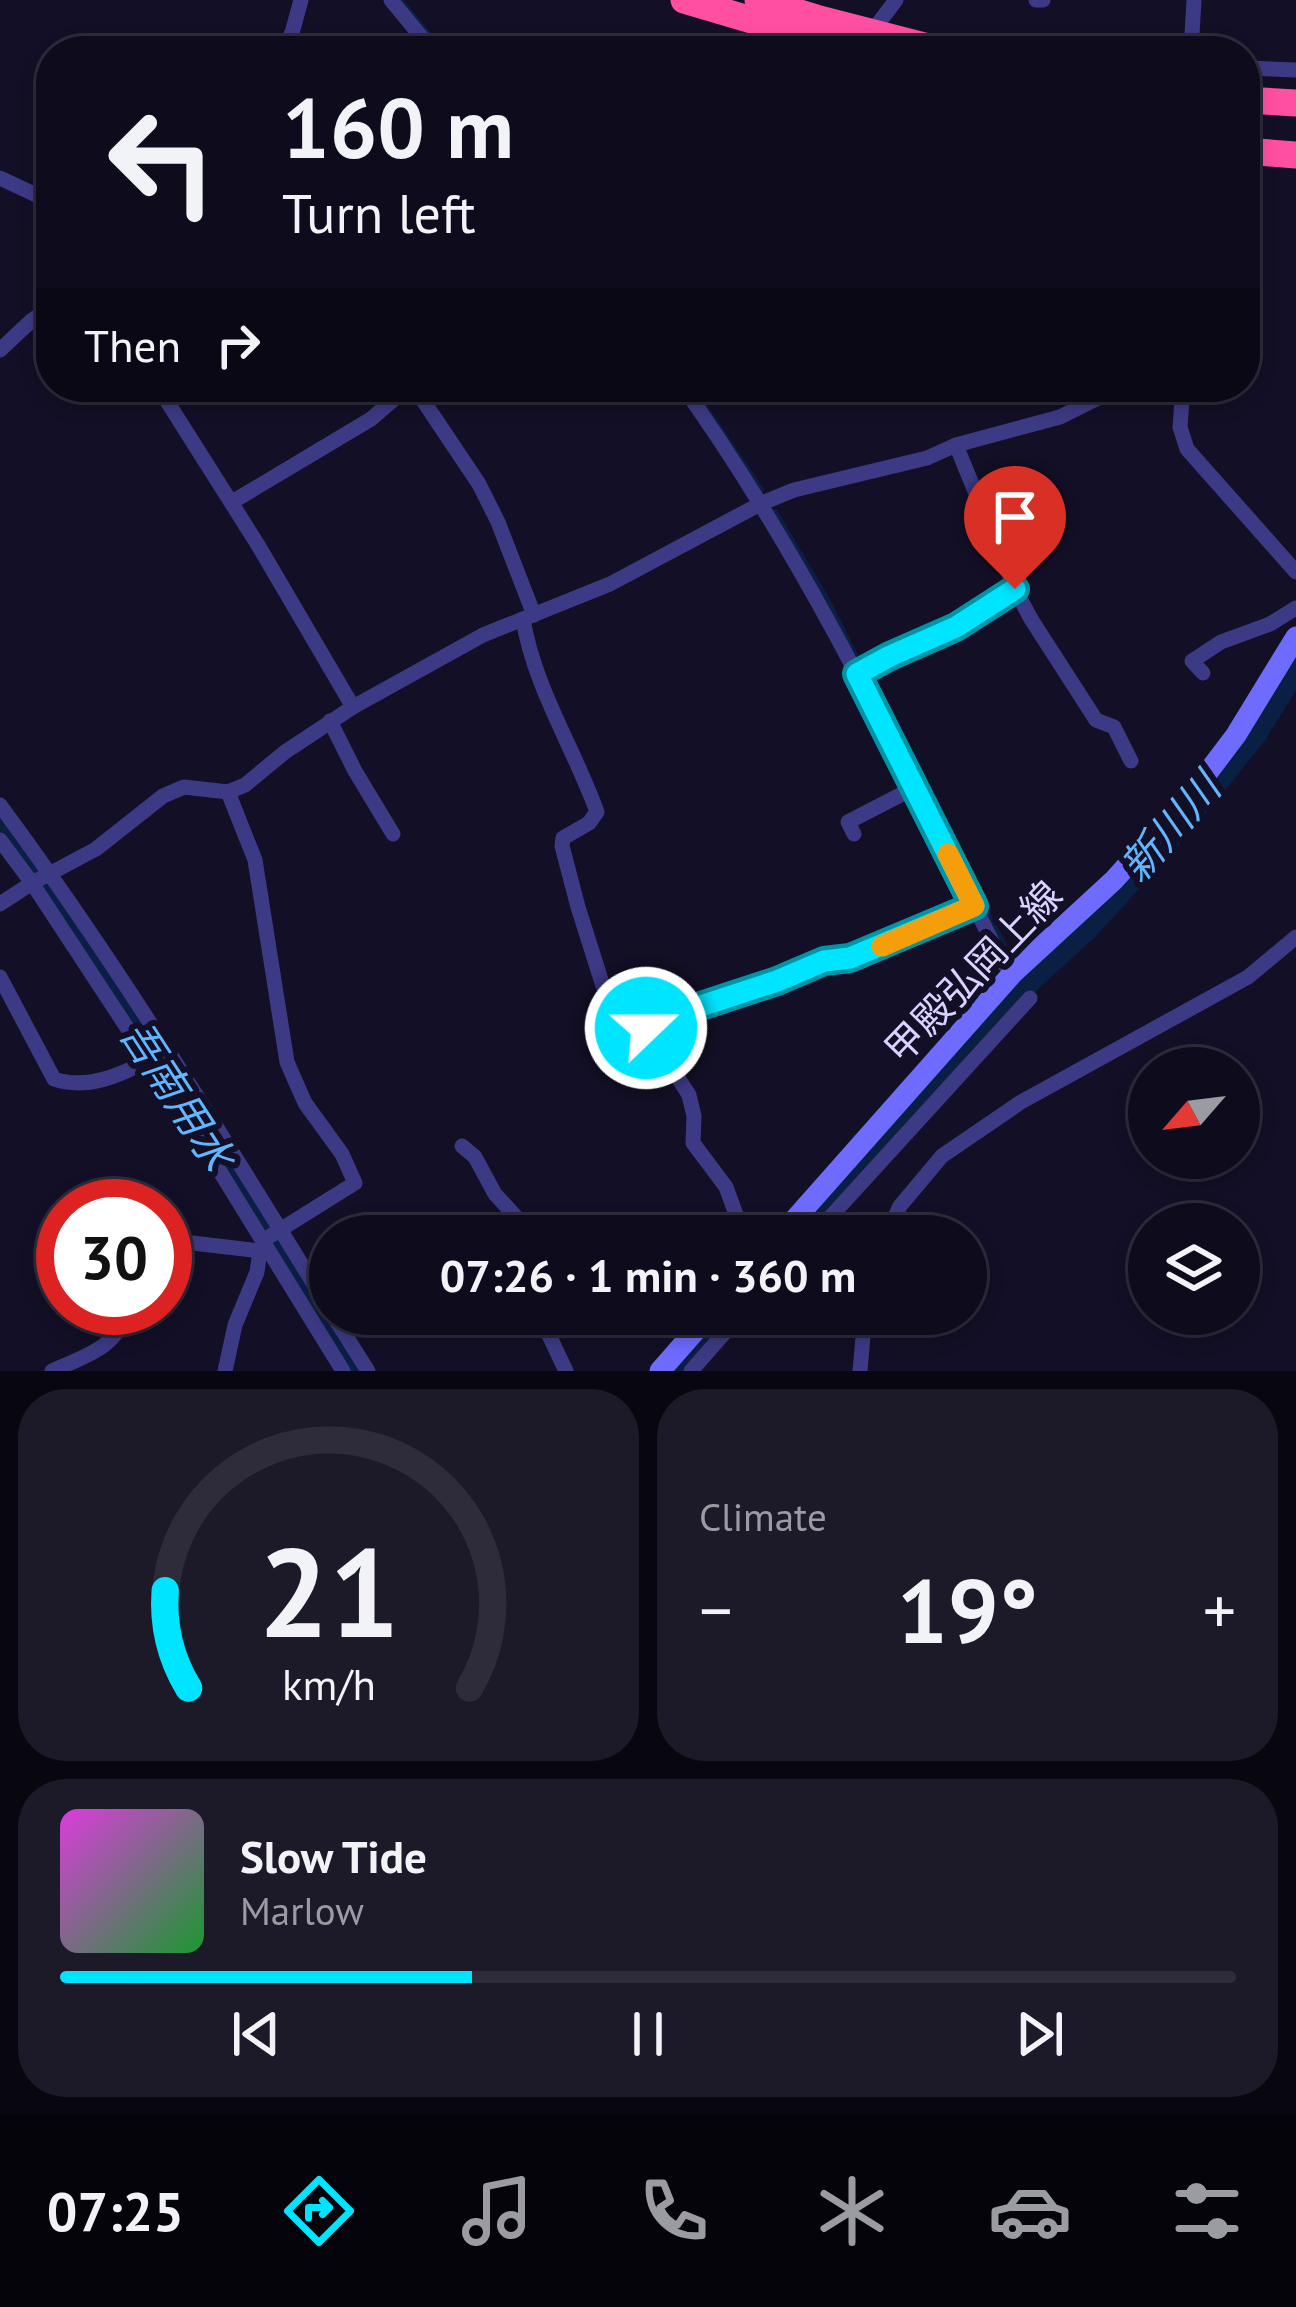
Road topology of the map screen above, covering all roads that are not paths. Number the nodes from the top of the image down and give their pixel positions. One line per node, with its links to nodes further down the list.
1 (301, 0): 7 (street)
2 (391, 0): 8 (street)
3 (684, 0): 9 (highway)
4 (758, 0): 10 (highway)
5 (896, 0): 11 (street)
6 (1194, 0): 12 (street)
7 (290, 36)
8 (421, 36)
9 (818, 36)
10 (834, 36)
11 (864, 36)
12 (1192, 36)
13 (1260, 69): 14 (street)
14 (1296, 70)
15 (1260, 101): 16 (highway)
16 (1296, 103)
17 (1260, 152): 18 (highway)
18 (1296, 155)
19 (0, 178): 20 (street)
20 (36, 195)
21 (36, 318): 22 (street)
22 (0, 350)
23 (168, 402): 30 (street)
24 (392, 402): 30 (street)
25 (422, 402): 35 (street)
26 (693, 402): 31 (street)
27 (1090, 402): 29 (street)
28 (1182, 402): 32 (street)
29 (956, 445): 31 (street); 33 (street)
30 (232, 502): 39 (street)
31 (762, 503): 35 (street); 38 (street)
32 (1296, 572)
33 (1015, 589): 38 (street); 41 (street)
34 (1296, 608): 37 (street)
35 (529, 617): 39 (street); 54 (street)
36 (1296, 637): 53 (main road, 甲殿弘岡上線)
37 (1203, 673)
38 (857, 674): 42 (street)
39 (353, 707): 40 (street)
40 (330, 722): 43 (street); 45 (street)
41 (1131, 761)
42 (916, 791): 46 (street); 50 (street)
43 (229, 792): 48 (street); 62 (street)
44 (0, 805): 48 (street)
45 (393, 834)
46 (854, 834)
47 (0, 840): 48 (street)
48 (41, 878): 49 (street); 55 (street); 62 (street)
49 (0, 904)
50 (974, 906): 53 (street); 54 (street)
51 (1296, 937): 61 (street)
52 (0, 977): 55 (street)
53 (1018, 986): 59 (main road, 甲殿弘岡上線); 60 (street)
54 (646, 1028): 58 (street)
55 (148, 1060): 62 (street)
56 (462, 1146): 57 (street)
57 (514, 1215)
58 (736, 1215)
59 (800, 1215)
60 (830, 1215)
61 (896, 1215)
62 (269, 1238): 63 (street); 64 (street); 72 (street); 73 (street)
63 (192, 1243)
64 (309, 1286)
65 (115, 1335): 71 (street)
66 (345, 1335): 74 (street)
67 (549, 1335): 75 (street)
68 (691, 1335): 76 (main road)
69 (723, 1335): 77 (street)
70 (863, 1335): 78 (street)
71 (52, 1371)
72 (225, 1371)
73 (343, 1371)
74 (368, 1371)
75 (566, 1371)
76 (659, 1371)
77 (691, 1371)
78 (860, 1371)

